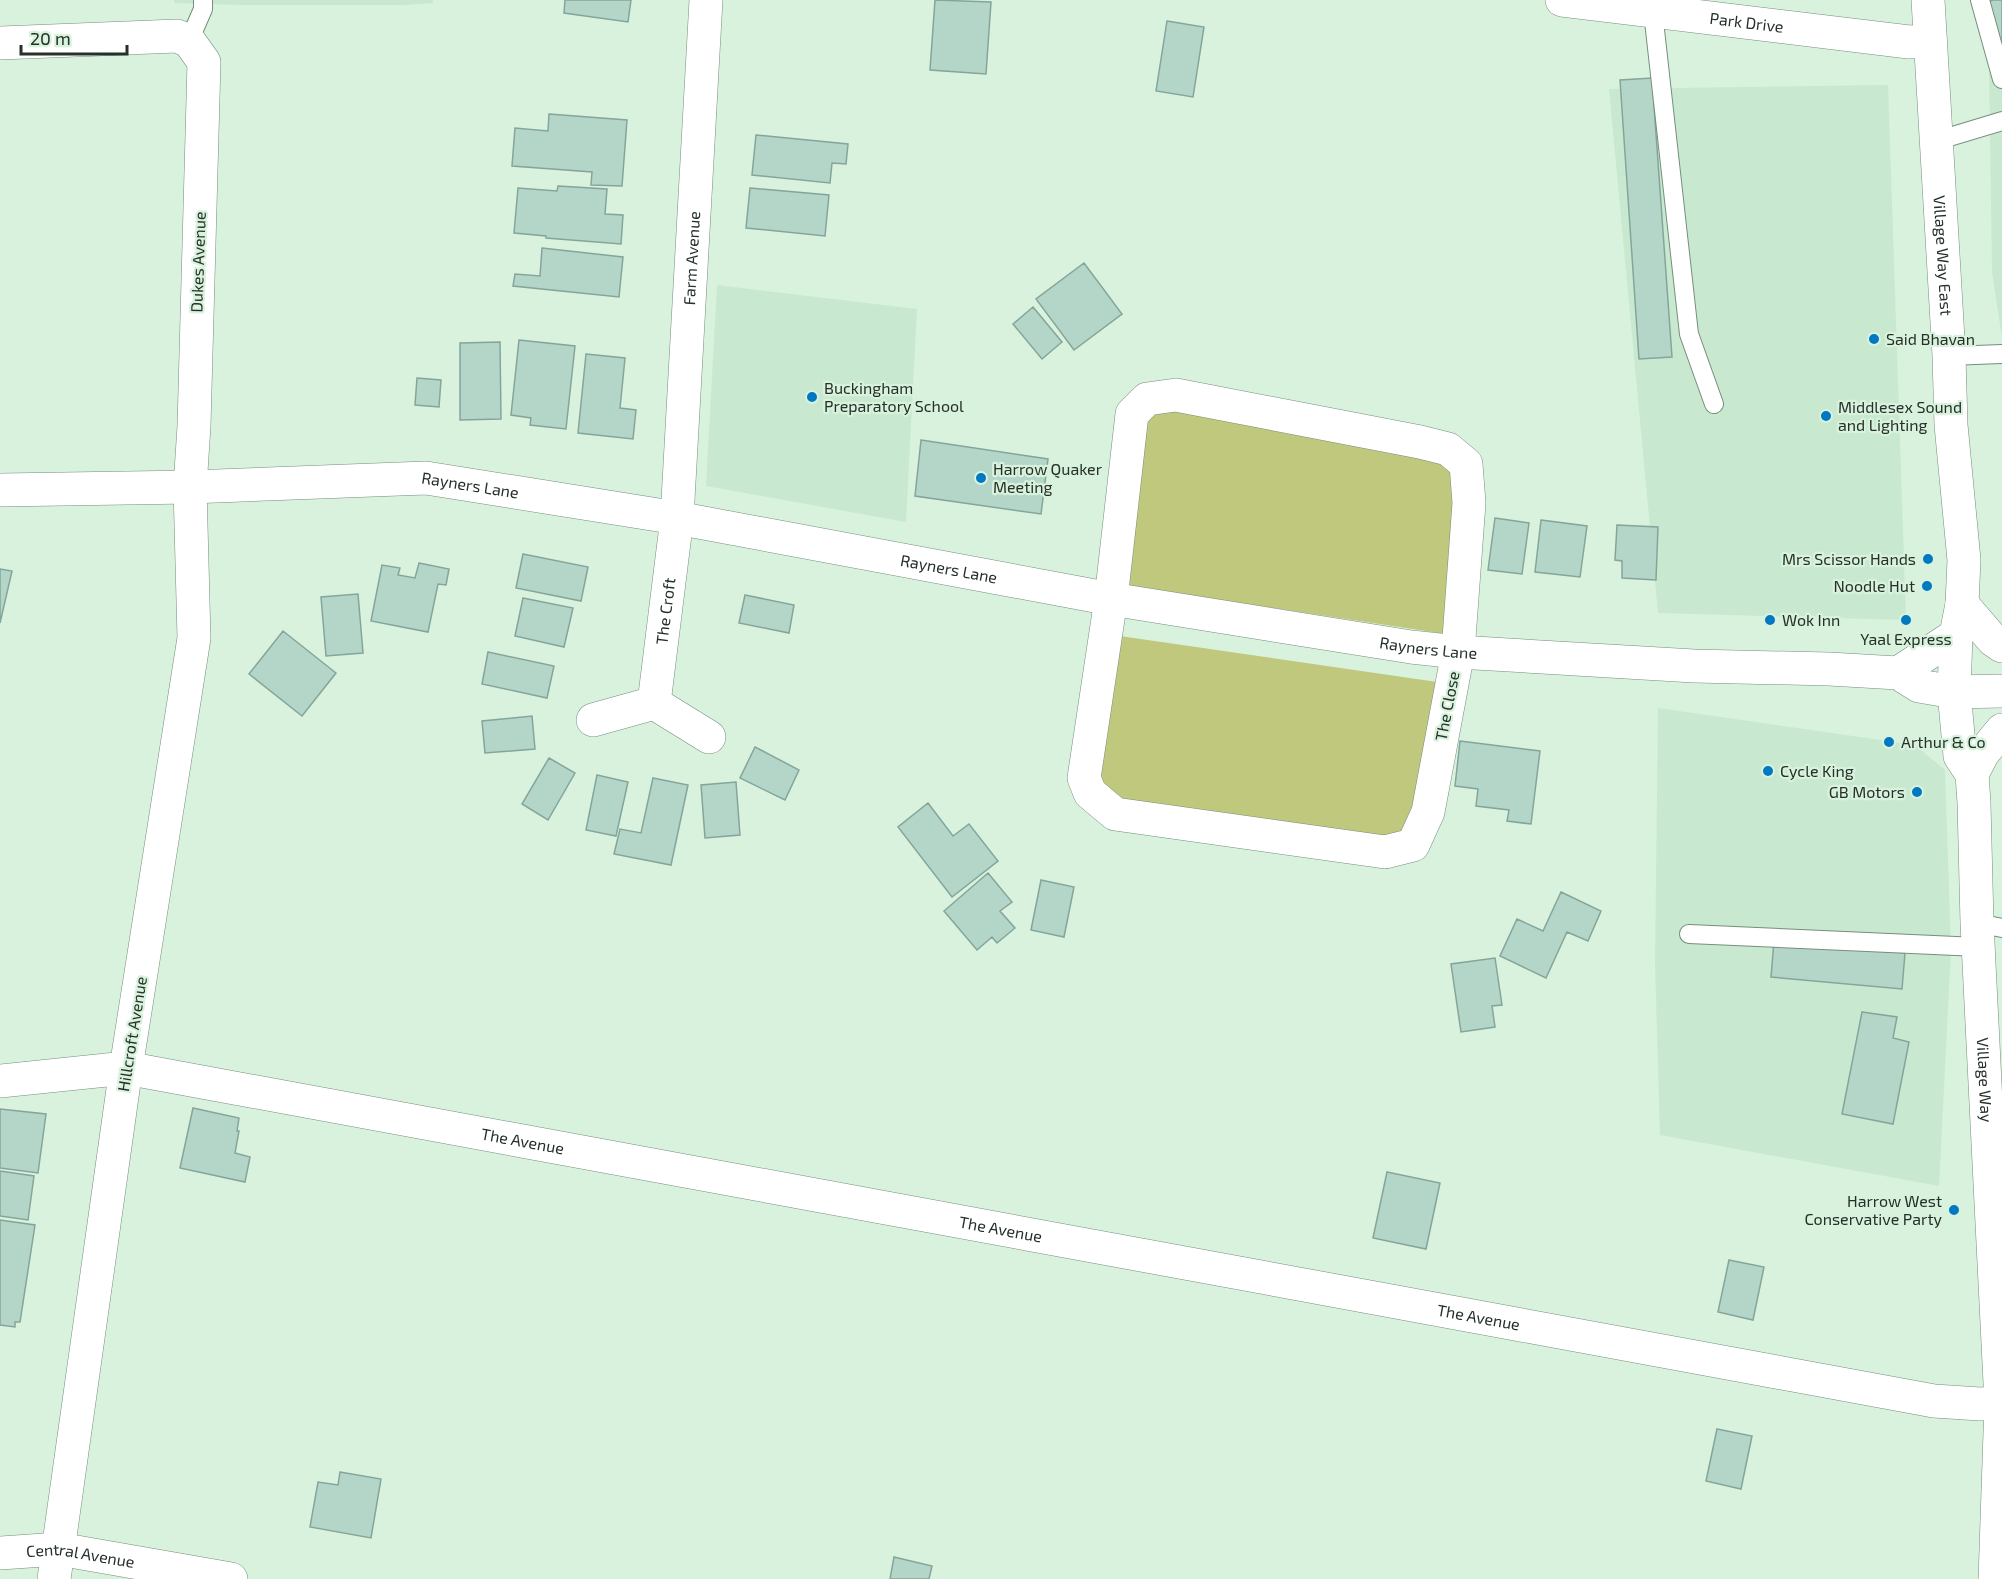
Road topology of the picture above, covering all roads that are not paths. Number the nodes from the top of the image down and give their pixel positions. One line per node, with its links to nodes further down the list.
1 (203, 0): 7 (lane)
2 (706, 0): 18 (street, Farm Avenue)
3 (1562, 0): 6 (street, Park Drive)
4 (1928, 0): 8 (street, Village Way East)
5 (1980, 0): 10 (lane)
6 (1653, 12): 8 (street, Park Drive); 15 (lane)
7 (189, 41): 9 (street); 16 (street, Dukes Avenue)
8 (1930, 41): 12 (street, Village Way East)
9 (0, 43)
10 (2002, 79)
11 (2002, 122): 12 (lane)
12 (1936, 141): 14 (street, Village Way East)
13 (2002, 354): 14 (lane)
14 (1949, 357): 20 (street, Village Way East)
15 (1714, 404)
16 (190, 487): 17 (street, Rayners Lane); 18 (street, Rayners Lane); 33 (street, Hillcroft Avenue)
17 (0, 490)
18 (677, 518): 19 (street, Rayners Lane); 26 (street, The Croft)
19 (1111, 599): 22 (street, Rayners Lane); 22 (street, The Close); 22 (street, The Close)
20 (1959, 620): 21 (street); 23 (street); 24 (street, Village Way East)
21 (2002, 646)
22 (1458, 652): 23 (street, Rayners Lane)
23 (1898, 673): 24 (street, Rayners Lane)
24 (1954, 692): 25 (street, Rayners Lane); 30 (street, Village Way)
25 (2002, 692)
26 (654, 703): 27 (street); 29 (street)
27 (593, 720)
28 (2002, 730): 30 (street)
29 (709, 737)
30 (1972, 774): 31 (street, Village Way)
31 (1986, 933): 32 (lane); 35 (street, Village Way)
32 (1689, 934)
33 (126, 1068): 34 (street, The Avenue); 35 (street, The Avenue); 38 (street, Hillcroft Avenue)
34 (0, 1081)
35 (2001, 1403): 36 (street, Village Way)
36 (2001, 1437): 40 (street, Village Way)
37 (0, 1553): 38 (street, Central Avenue)
38 (56, 1564): 39 (street, Central Avenue)
39 (231, 1579)
40 (1995, 1579)

